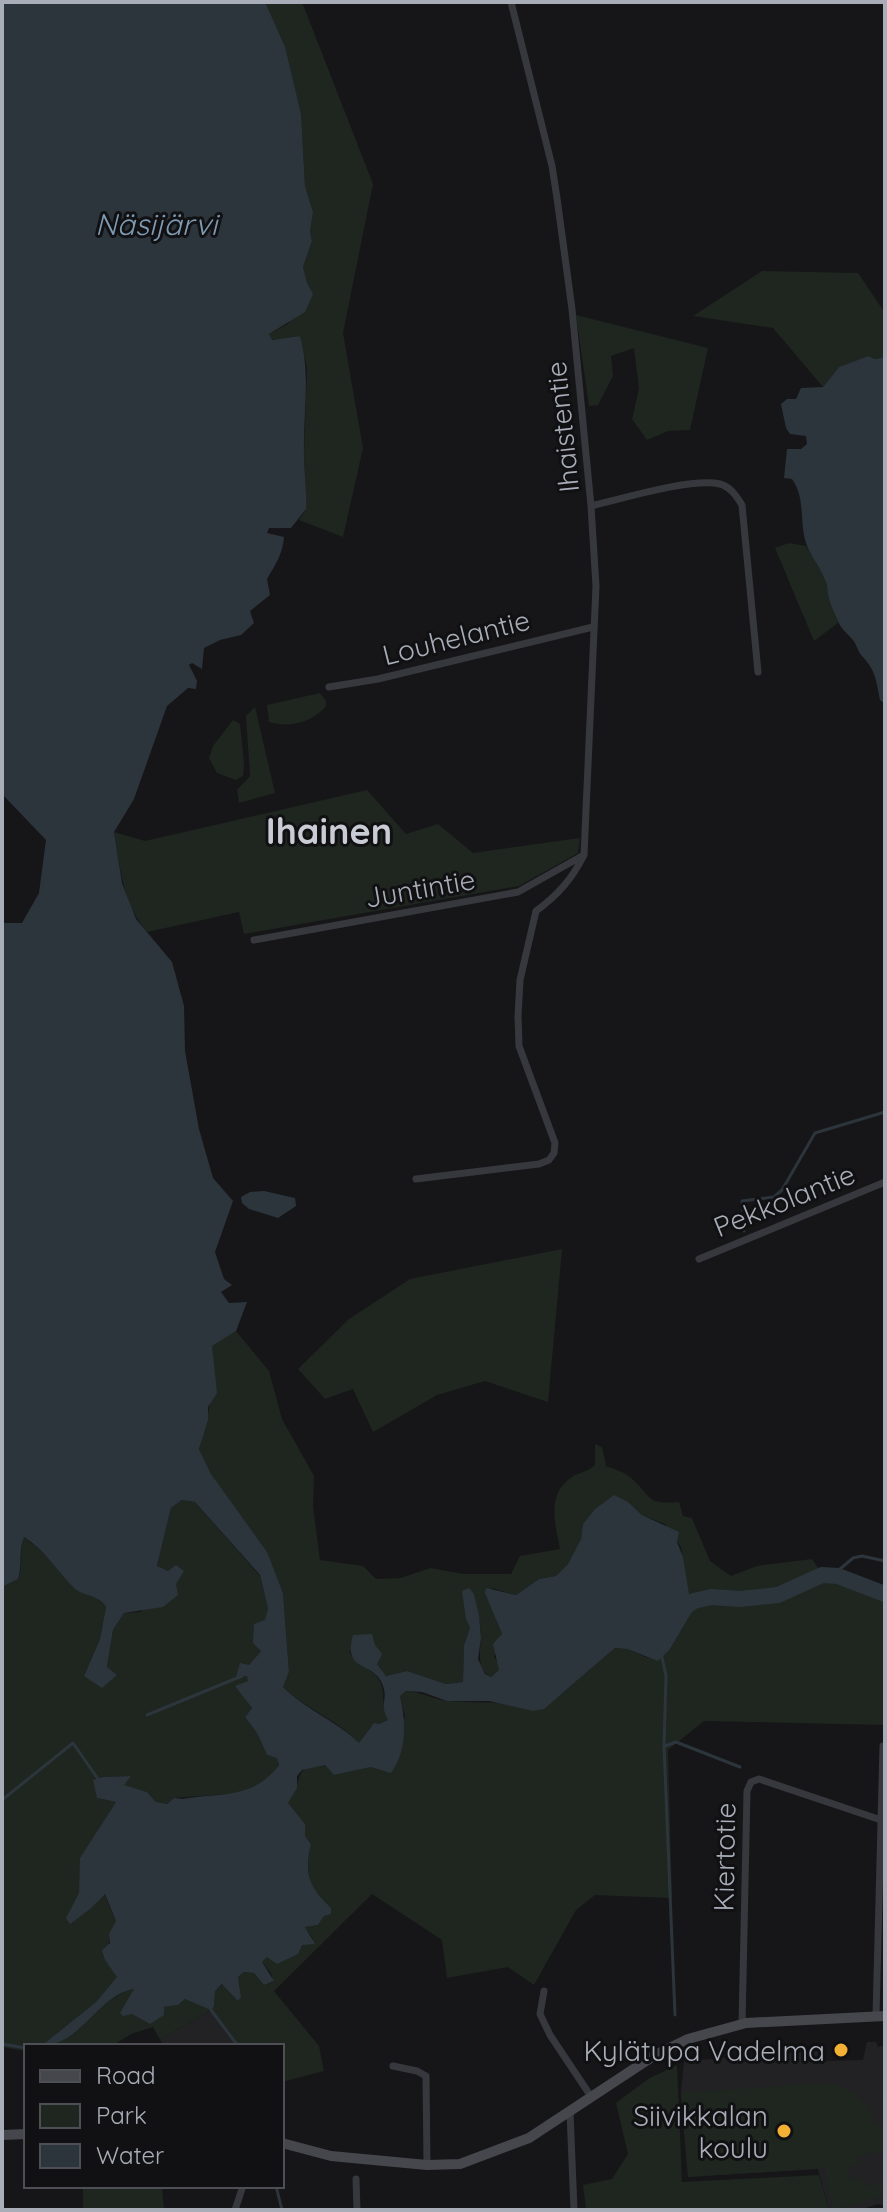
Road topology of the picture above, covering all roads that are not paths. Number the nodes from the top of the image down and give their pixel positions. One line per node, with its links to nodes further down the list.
1 (511, 2): 2 (street, Ihaistentie)
2 (591, 506): 3 (street, Ihaistentie); 4 (street)
3 (593, 627): 5 (street, Louhelantie); 6 (street, Ihaistentie)
4 (758, 672)
5 (329, 687)
6 (584, 855): 7 (street, Juntintie); 8 (street)
7 (254, 940)
8 (416, 1179)
9 (885, 1182): 10 (street, Pekkolantie)
10 (699, 1259)
11 (883, 1746): 12 (street)
12 (881, 1820): 14 (street); 15 (street, Kiertotie)
13 (544, 1991): 17 (street)
14 (881, 2016): 15 (main road)
15 (742, 2024): 17 (main road)
16 (393, 2066): 22 (street)
17 (592, 2098): 18 (main road)
18 (570, 2112): 22 (main road); 27 (street)
19 (24, 2134): 20 (main road)
20 (2, 2135)
21 (284, 2144): 22 (main road)
22 (427, 2165)
23 (356, 2179): 26 (street)
24 (242, 2188): 25 (street)
25 (235, 2210)
26 (357, 2210)
27 (574, 2210)

